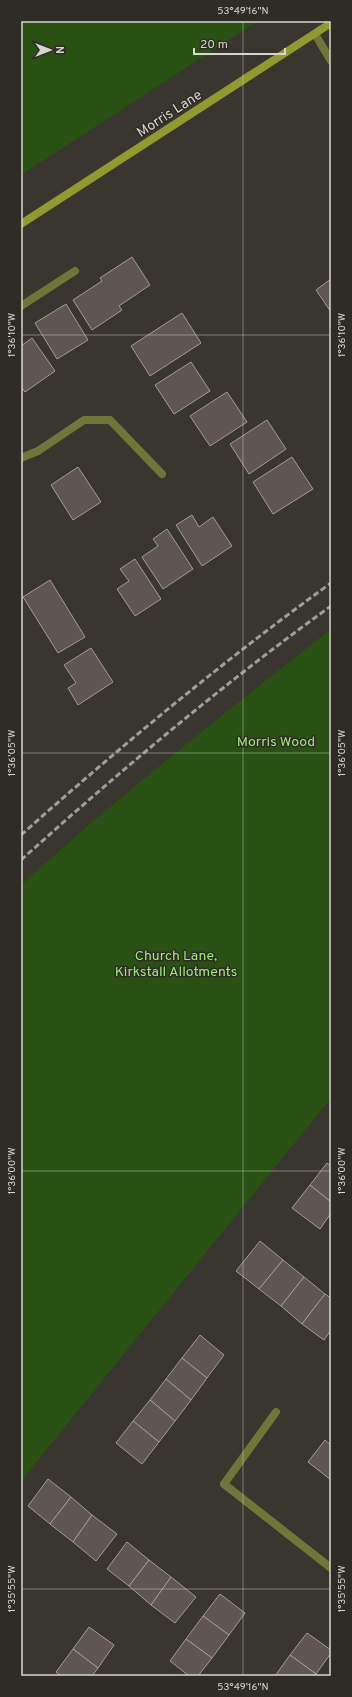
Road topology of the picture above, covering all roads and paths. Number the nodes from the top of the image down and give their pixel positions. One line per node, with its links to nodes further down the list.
1 (331, 23): 2 (street, Morris Lane)
2 (315, 34): 3 (street); 4 (street, Morris Lane)
3 (331, 61)
4 (21, 224)
5 (75, 271): 6 (street)
6 (21, 306)
7 (21, 458): 8 (street)
8 (162, 474)
9 (276, 1412): 10 (street)
10 (331, 1568)

